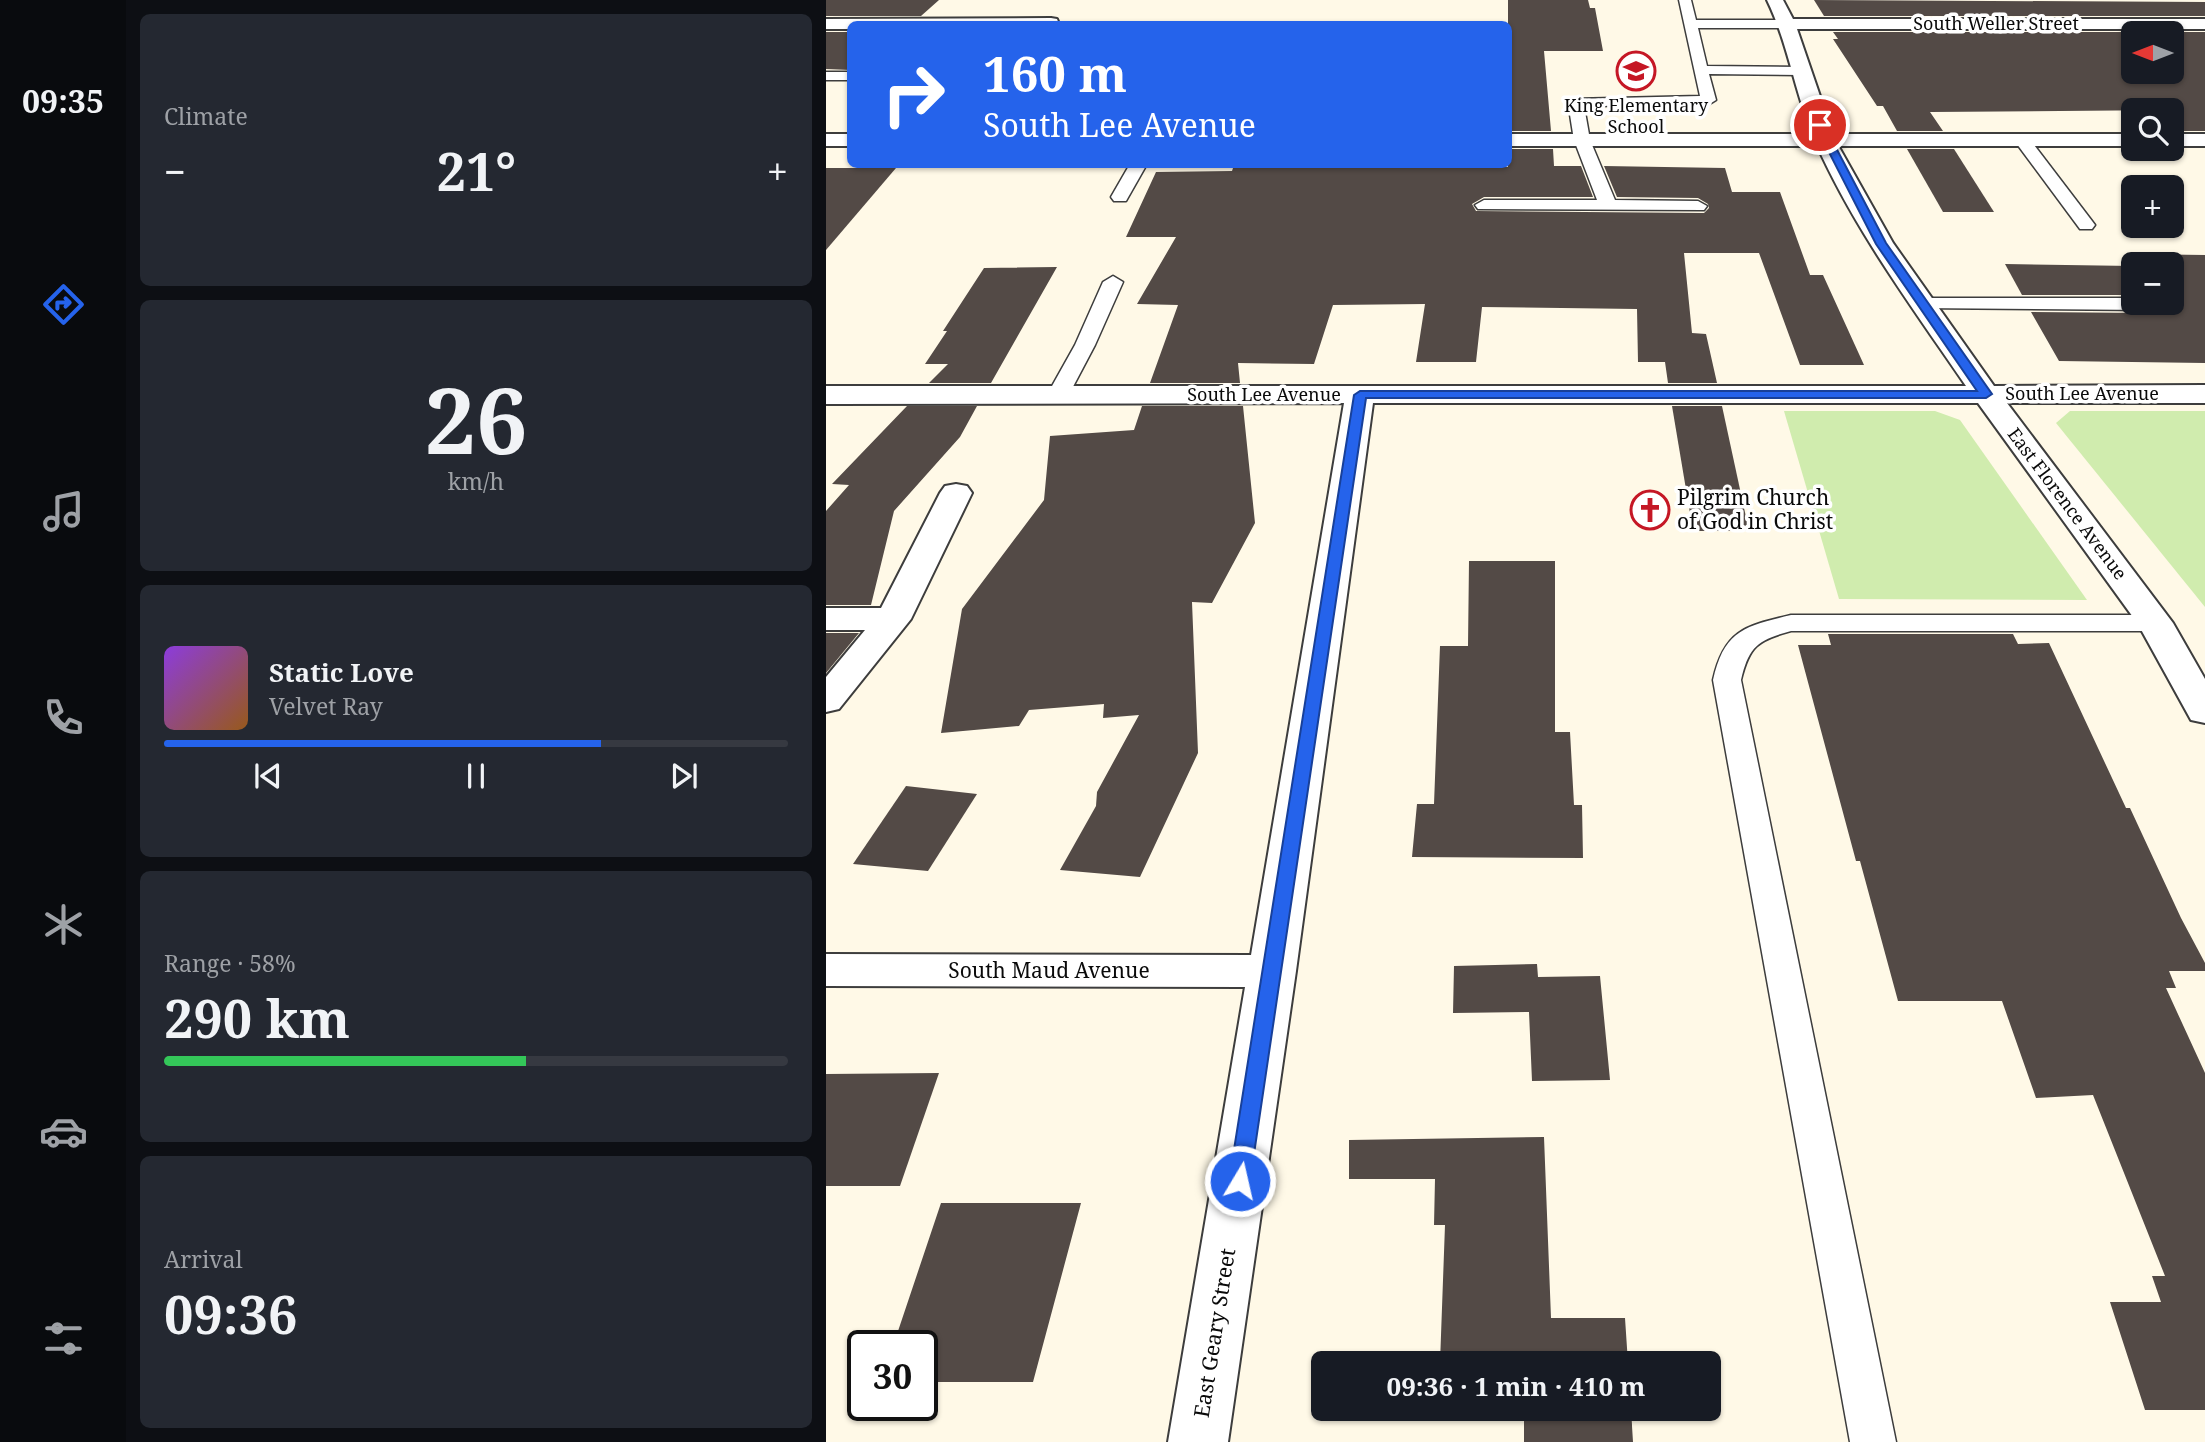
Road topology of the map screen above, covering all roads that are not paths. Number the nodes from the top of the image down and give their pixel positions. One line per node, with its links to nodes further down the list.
1 (1685, 0): 7 (lane)
2 (1063, 8): 4 (street)
3 (1781, 12): 7 (lane); 8 (street, South Weller Street); 10 (street, East Florence Avenue)
4 (1053, 21)
5 (826, 24): 6 (street)
6 (847, 24)
7 (1690, 24): 9 (lane)
8 (2205, 24)
9 (1701, 70): 10 (lane); 19 (lane)
10 (1800, 71): 20 (street, East Florence Avenue)
11 (826, 76): 12 (lane)
12 (847, 76)
13 (2121, 139): 21 (street)
14 (2184, 139): 15 (street)
15 (2205, 139)
16 (826, 140): 17 (street)
17 (847, 140)
18 (1512, 140): 19 (street)
19 (1582, 140): 20 (street); 25 (lane)
20 (1825, 140): 21 (street); 29 (street, East Florence Avenue)
21 (2022, 140): 27 (lane)
22 (1137, 168): 23 (lane)
23 (1120, 197)
24 (1484, 205): 25 (lane)
25 (1608, 205): 26 (lane)
26 (1698, 206)
27 (2086, 225)
28 (1113, 282): 34 (lane)
29 (1924, 304): 30 (lane); 31 (street, East Florence Avenue)
30 (2121, 304)
31 (1986, 394): 32 (street, South Lee Avenue); 35 (street, South Lee Avenue); 39 (street, East Florence Avenue)
32 (2205, 394)
33 (826, 395): 34 (street, South Lee Avenue)
34 (1058, 395): 35 (street, South Lee Avenue)
35 (1360, 395): 43 (street, East Geary Street)
36 (956, 493): 38 (street)
37 (826, 619): 38 (street)
38 (893, 619): 40 (street)
39 (2155, 623): 41 (street, East Florence Avenue); 45 (lane)
40 (826, 701)
41 (2205, 712)
42 (826, 970): 43 (street, South Maud Avenue)
43 (1273, 971): 44 (street, East Geary Street)
44 (1198, 1442)
45 (1873, 1442)

